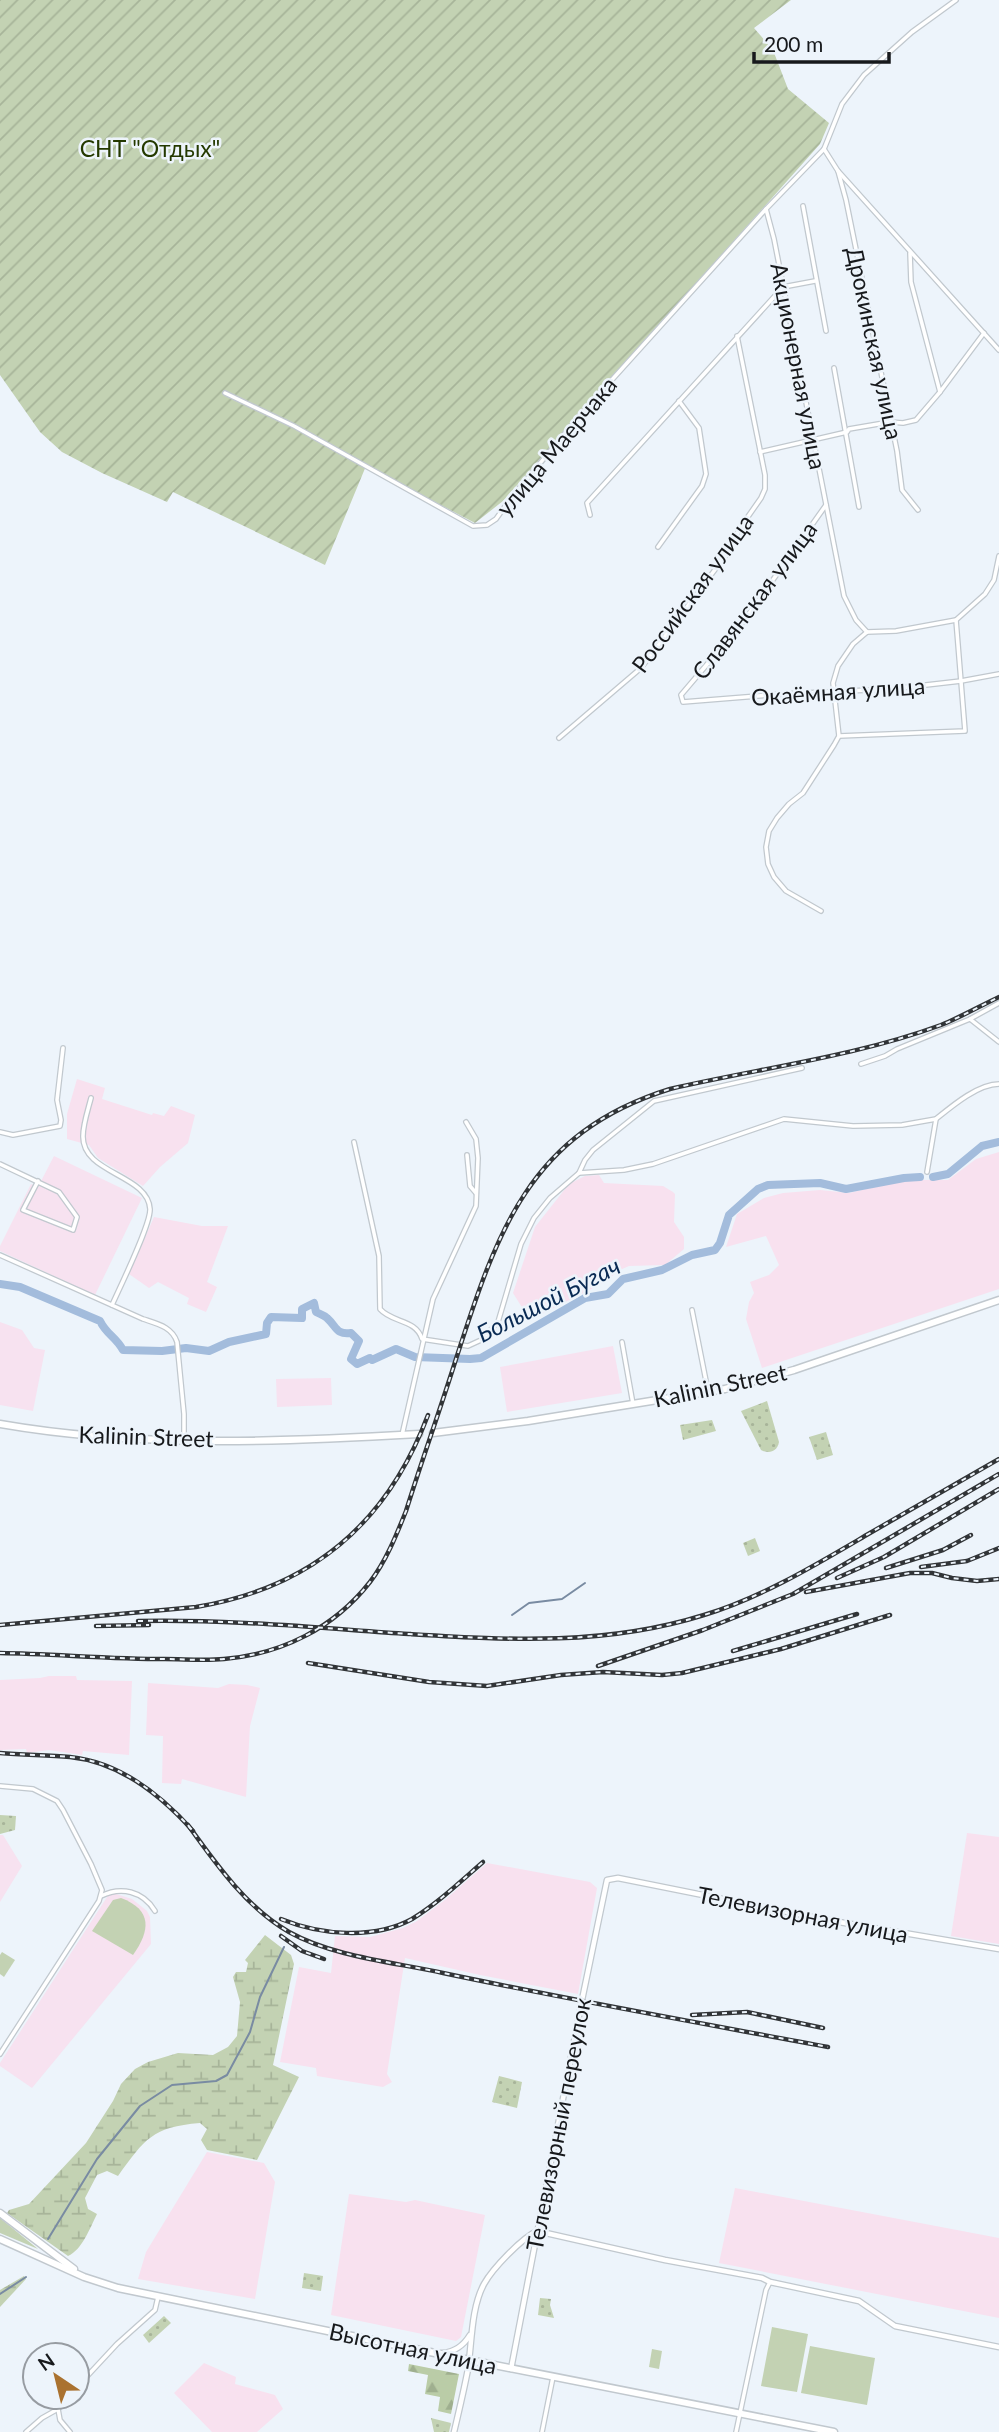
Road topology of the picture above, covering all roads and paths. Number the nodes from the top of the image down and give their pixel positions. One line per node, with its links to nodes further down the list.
1 (956, 0): 2 (street)
2 (824, 149): 3 (street); 5 (street)
3 (838, 171): 6 (street); 17 (street, Дрокинская улица)
4 (803, 206): 7 (street)
5 (766, 209): 8 (street, Акционерная улица); 15 (street, улица Маерчака)
6 (910, 251): 10 (street); 14 (street)
7 (815, 281): 8 (street); 9 (street)
8 (783, 287): 11 (street); 19 (street, Акционерная улица)
9 (826, 331)
10 (984, 333): 12 (street); 14 (street)
11 (737, 336): 16 (street); 20 (street, Российская улица)
12 (999, 350)
13 (834, 368): 18 (street)
14 (940, 392): 17 (street)
15 (225, 393)
16 (679, 401): 24 (street); 25 (street)
17 (890, 422): 18 (street); 23 (street, Дрокинская улица)
18 (847, 432): 19 (street); 22 (street)
19 (813, 439): 20 (street); 21 (street, Акционерная улица)
20 (760, 452): 34 (street, Российская улица)
21 (827, 505): 28 (street, Акционерная улица); 32 (street, Славянская улица)
22 (859, 507)
23 (918, 509)
24 (590, 514)
25 (659, 547)
26 (999, 556): 27 (street)
27 (956, 620): 28 (street); 30 (street)
28 (867, 632): 31 (street)
29 (999, 674): 30 (street, Окаёмная улица)
30 (961, 681): 31 (street, Окаёмная улица); 33 (street)
31 (834, 692): 32 (street, Окаёмная улица); 33 (street)
32 (681, 695)
33 (838, 736): 35 (street)
34 (559, 738)
35 (821, 911)
36 (999, 1003): 37 (street)
37 (970, 1019): 38 (street); 40 (street)
38 (999, 1042)
39 (63, 1048): 46 (street)
40 (861, 1064)
41 (802, 1068): 51 (street)
42 (999, 1084): 44 (street)
43 (90, 1098): 56 (street)
44 (936, 1119): 50 (street); 51 (street)
45 (466, 1122): 53 (street)
46 (0, 1132)
47 (354, 1142): 58 (street)
48 (467, 1155): 53 (street)
49 (0, 1164): 52 (street)
50 (927, 1172)
51 (579, 1173): 58 (street)
52 (38, 1181): 52 (street)
53 (477, 1195): 58 (street)
54 (0, 1255): 56 (street)
55 (999, 1300): 60 (main road, Kalinin Street)
56 (112, 1305): 64 (street)
57 (692, 1310): 60 (street)
58 (422, 1339): 63 (street)
59 (622, 1342): 61 (street)
60 (708, 1392): 61 (main road, Kalinin Street)
61 (633, 1404): 63 (main road, Kalinin Street)
62 (0, 1424): 64 (main road, Kalinin Street)
63 (402, 1435): 64 (main road, Kalinin Street)
64 (184, 1440)
65 (0, 1786): 67 (street)
66 (607, 1880): 69 (street, Телевизорная улица); 72 (street, Телевизорный переулок)
67 (101, 1896): 68 (street); 70 (street)
68 (155, 1911)
69 (999, 1949)
70 (0, 2054)
71 (0, 2213): 74 (main road)
72 (537, 2231): 75 (street); 77 (street); 81 (street, Телевизорный переулок)
73 (0, 2239): 74 (main road, Высотная улица)
74 (84, 2277): 76 (main road, Высотная улица)
75 (770, 2282): 78 (street); 86 (street)
76 (158, 2297): 79 (main road, Высотная улица); 82 (street)
77 (472, 2332): 79 (street); 80 (street)
78 (999, 2347)
79 (436, 2353): 80 (main road, Высотная улица)
80 (469, 2360): 81 (main road, Высотная улица); 89 (street)
81 (511, 2369): 83 (main road, Высотная улица)
82 (91, 2372)
83 (553, 2377): 86 (main road, Высотная улица); 90 (street)
84 (54, 2411): 87 (street)
85 (58, 2411): 88 (street)
86 (740, 2413): 91 (street); 92 (main road, Высотная улица)
87 (26, 2432)
88 (70, 2432)
89 (454, 2432)
90 (542, 2432)
91 (736, 2432)
92 (834, 2432)

